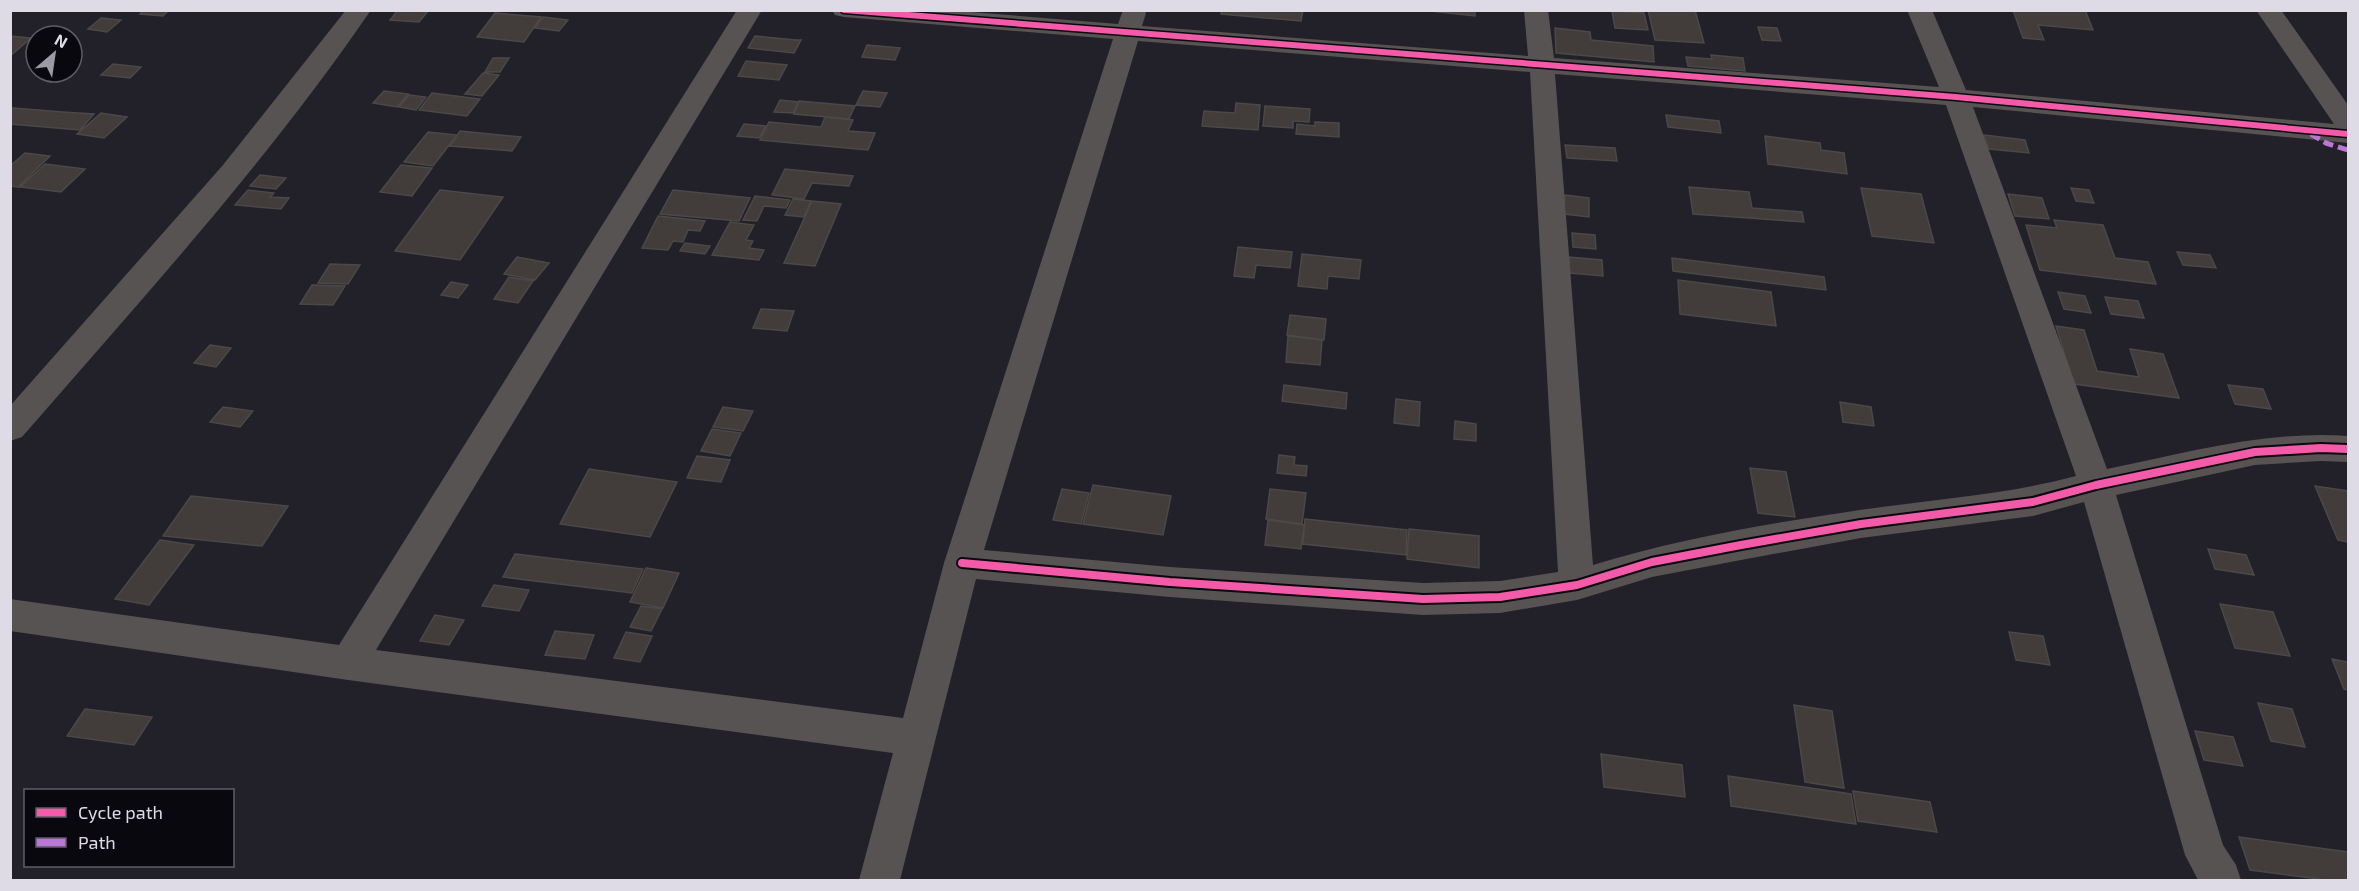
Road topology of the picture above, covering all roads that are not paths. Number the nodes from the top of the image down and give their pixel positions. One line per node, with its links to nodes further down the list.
1 (359, 10): 12 (street)
2 (750, 10): 18 (street)
3 (844, 10): 7 (street)
4 (1536, 10): 8 (street)
5 (1919, 10): 9 (street)
6 (2268, 10): 10 (street)
7 (1132, 22): 8 (street); 15 (street)
8 (1542, 65): 9 (street); 16 (street)
9 (1956, 97): 11 (street); 14 (street)
10 (2349, 124)
11 (2349, 134)
12 (10, 428)
13 (2349, 449): 14 (street)
14 (2096, 485): 16 (street); 21 (street)
15 (962, 563): 16 (street); 19 (street)
16 (1577, 585)
17 (10, 615): 18 (street)
18 (348, 663): 19 (street)
19 (916, 738): 20 (street)
20 (880, 880)
21 (2222, 880)

